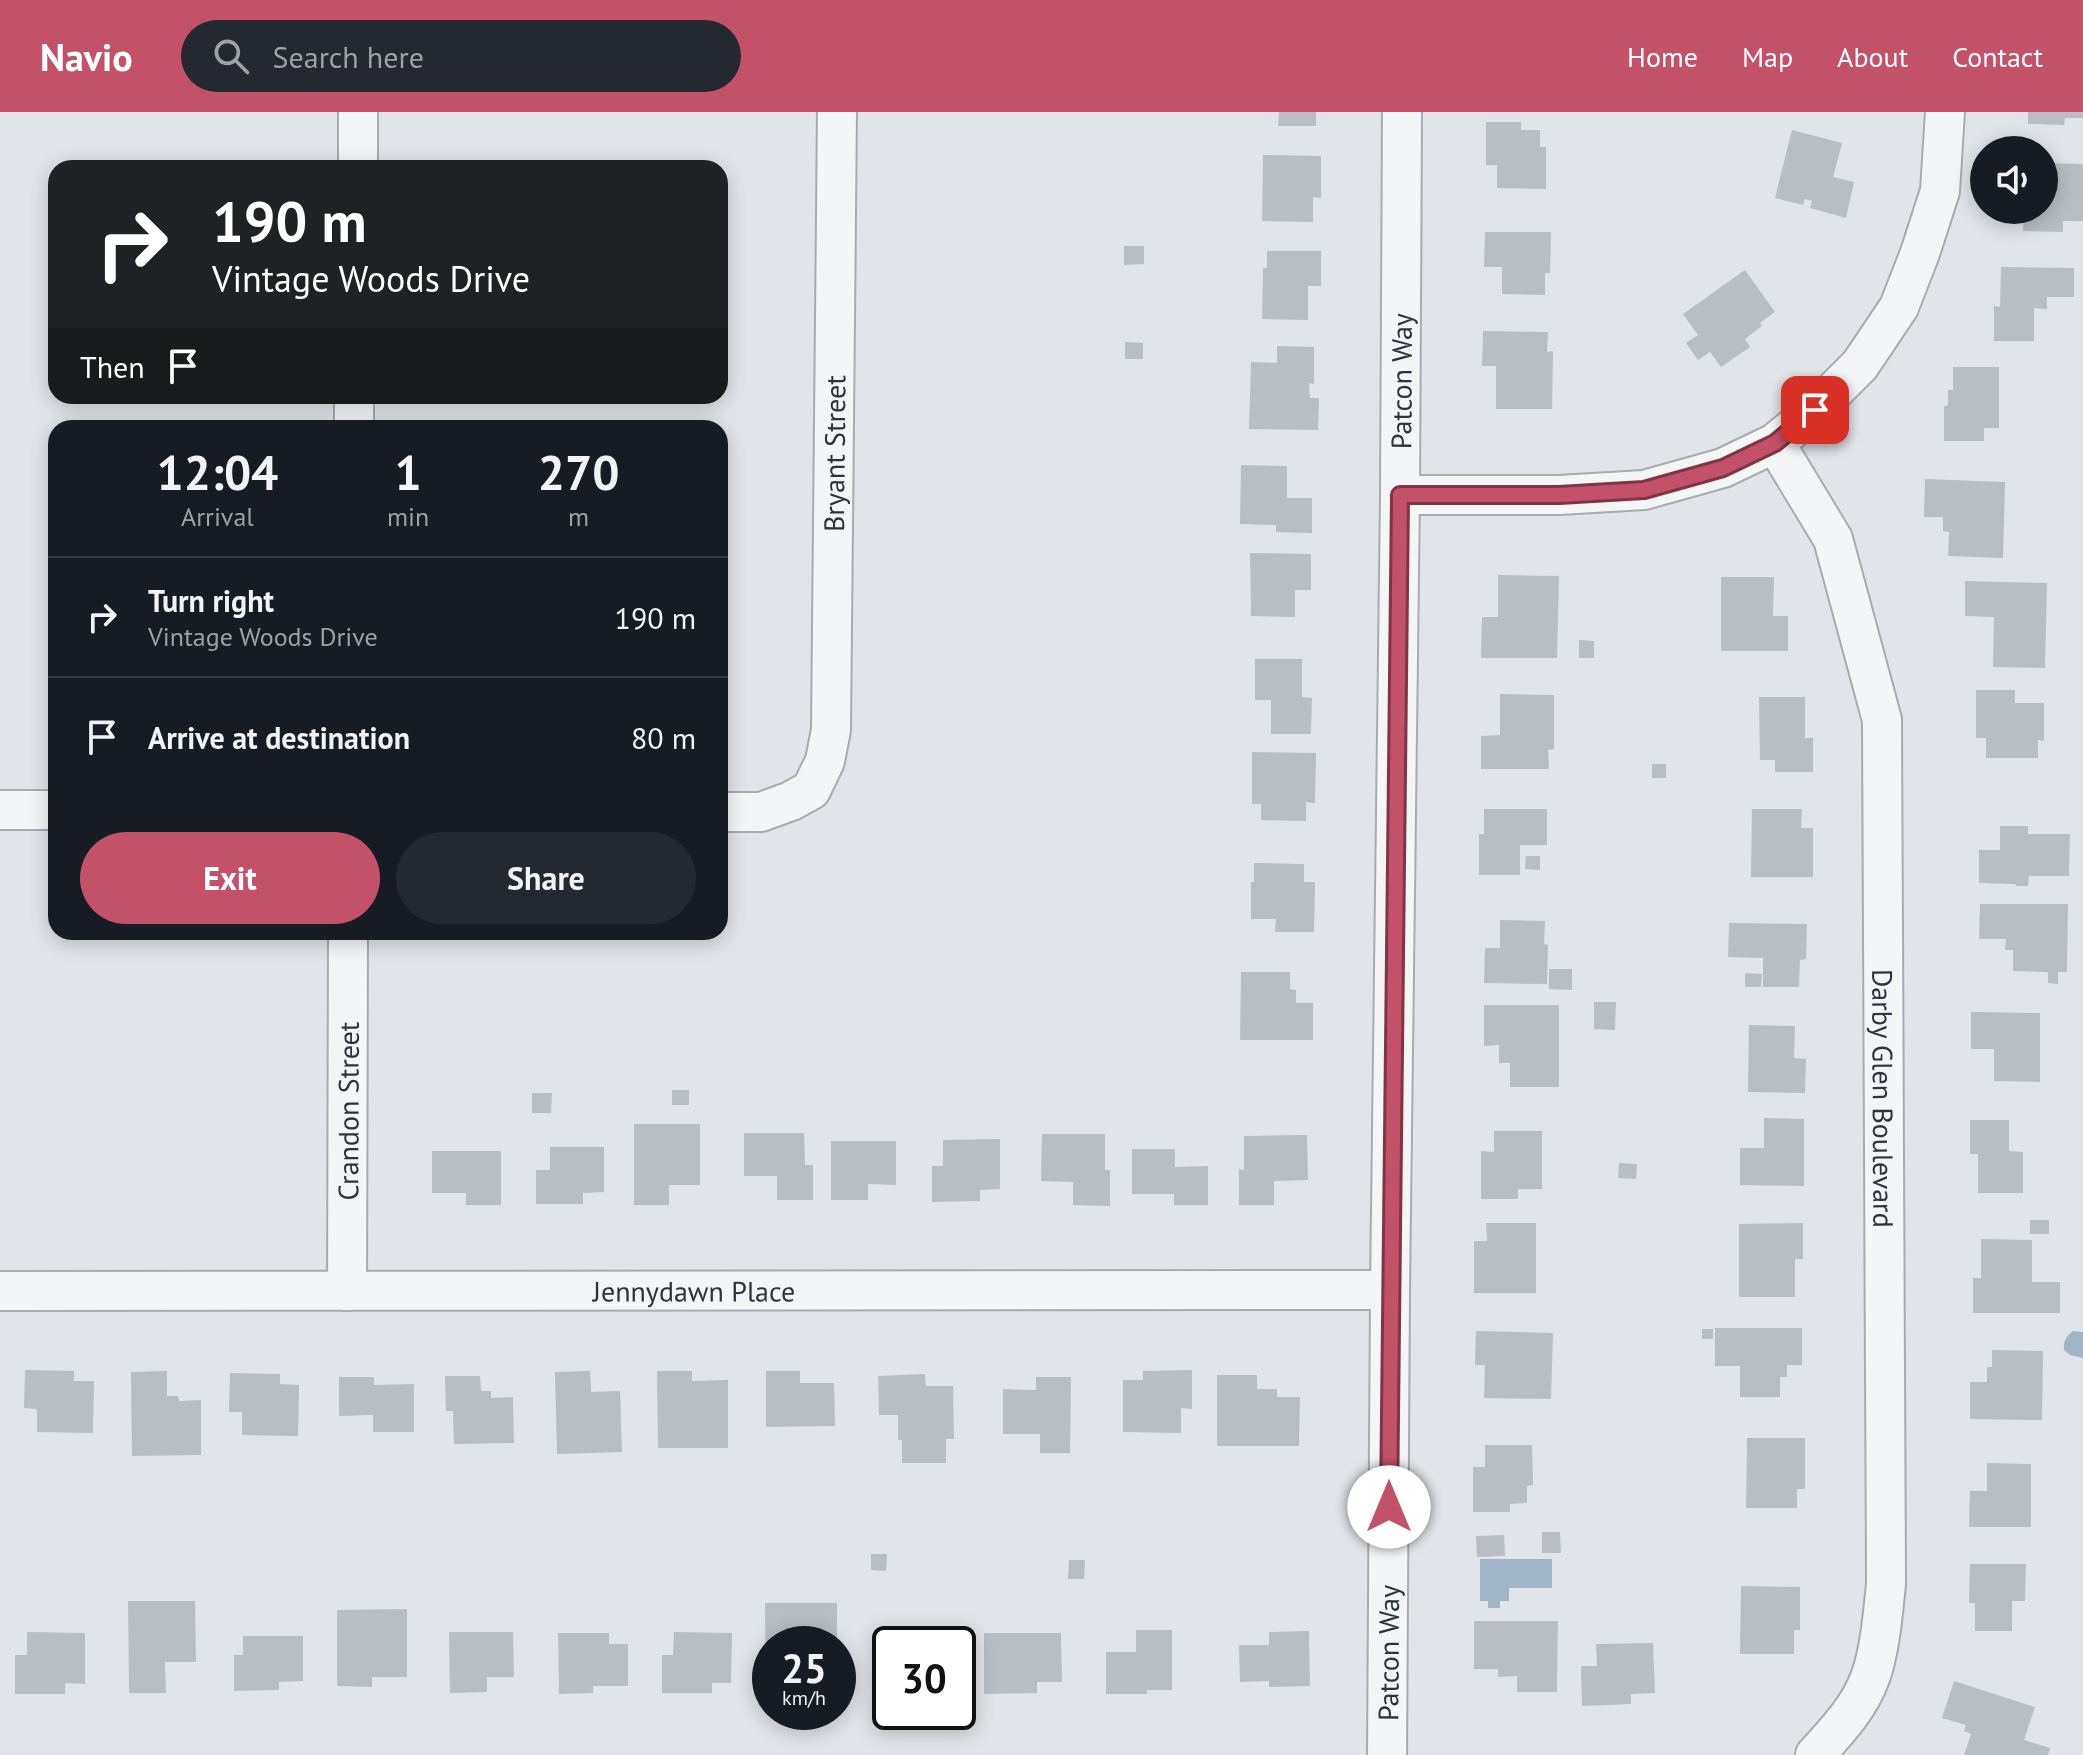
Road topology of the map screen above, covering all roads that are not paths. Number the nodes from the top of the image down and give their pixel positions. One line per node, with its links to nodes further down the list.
1 (358, 112): 5 (street)
2 (837, 112): 10 (street, Bryant Street)
3 (1402, 112): 7 (street, Patcon Way)
4 (1945, 112): 6 (street)
5 (358, 160)
6 (1775, 443): 7 (street); 16 (street, Darby Glen Boulevard)
7 (1400, 495): 12 (street, Patcon Way)
8 (0, 810): 9 (street)
9 (48, 810)
10 (728, 812)
11 (348, 940): 14 (street, Crandon Street)
12 (1390, 1290): 14 (street, Jennydawn Place); 15 (street, Patcon Way)
13 (0, 1291): 14 (street, Jennydawn Place)
14 (347, 1291)
15 (1387, 1755)
16 (1815, 1755)

